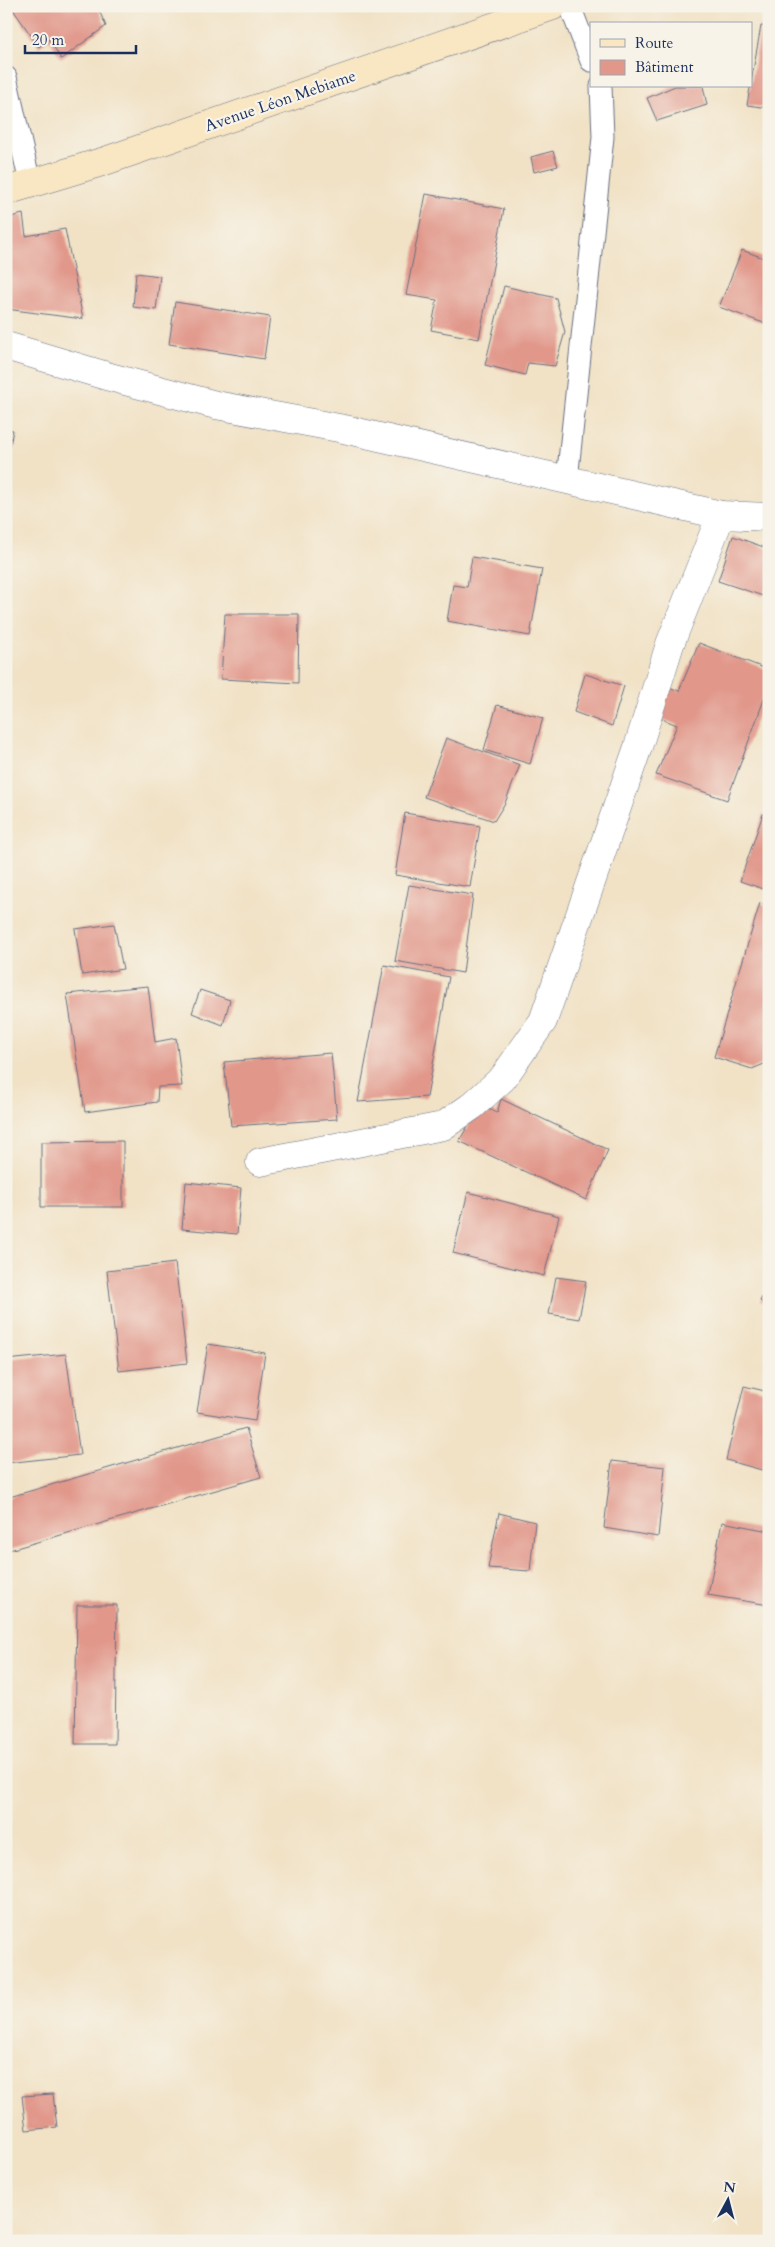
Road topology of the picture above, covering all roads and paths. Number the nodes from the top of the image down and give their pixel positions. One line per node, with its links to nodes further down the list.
1 (553, 6): 6 (street, Avenue Léon Mebiame)
2 (570, 6): 3 (lane)
3 (590, 58)
4 (6, 77): 6 (lane)
5 (601, 88): 8 (lane)
6 (18, 187)
7 (6, 346): 8 (street)
8 (567, 480): 9 (street)
9 (721, 515): 10 (street); 11 (street)
10 (769, 518)
11 (260, 1162)

